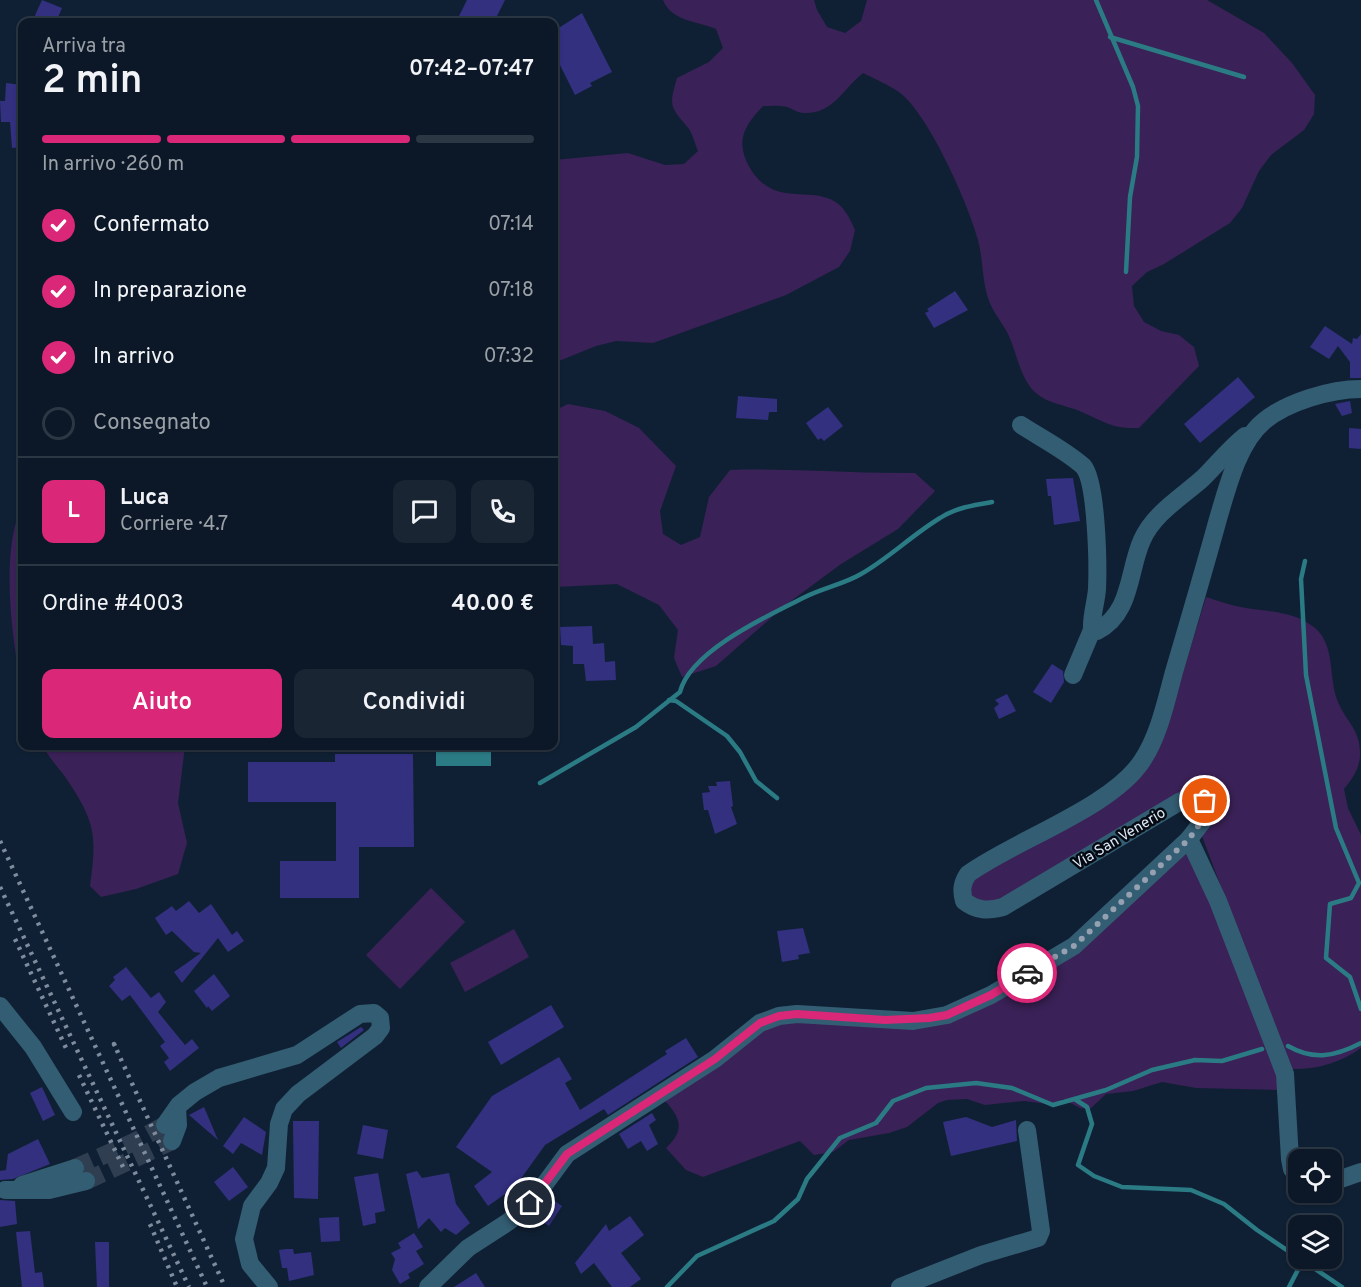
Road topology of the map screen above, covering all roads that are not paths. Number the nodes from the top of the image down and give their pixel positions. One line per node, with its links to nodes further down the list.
1 (1361, 389): 2 (street, Via San Venerio)
2 (1263, 422): 4 (street); 6 (street, Via San Venerio)
3 (1021, 425): 4 (street)
4 (1092, 630): 5 (street)
5 (1073, 675)
6 (1189, 839): 11 (street); 17 (street, Via San Venerio)
7 (0, 1006): 8 (street)
8 (73, 1112)
9 (1027, 1130): 18 (street)
10 (169, 1133): 16 (street)
11 (1289, 1149)
12 (1361, 1172): 14 (street)
13 (80, 1174): 15 (street)
14 (1342, 1179)
15 (2, 1191)
16 (268, 1287)
17 (428, 1287)
18 (900, 1287)

